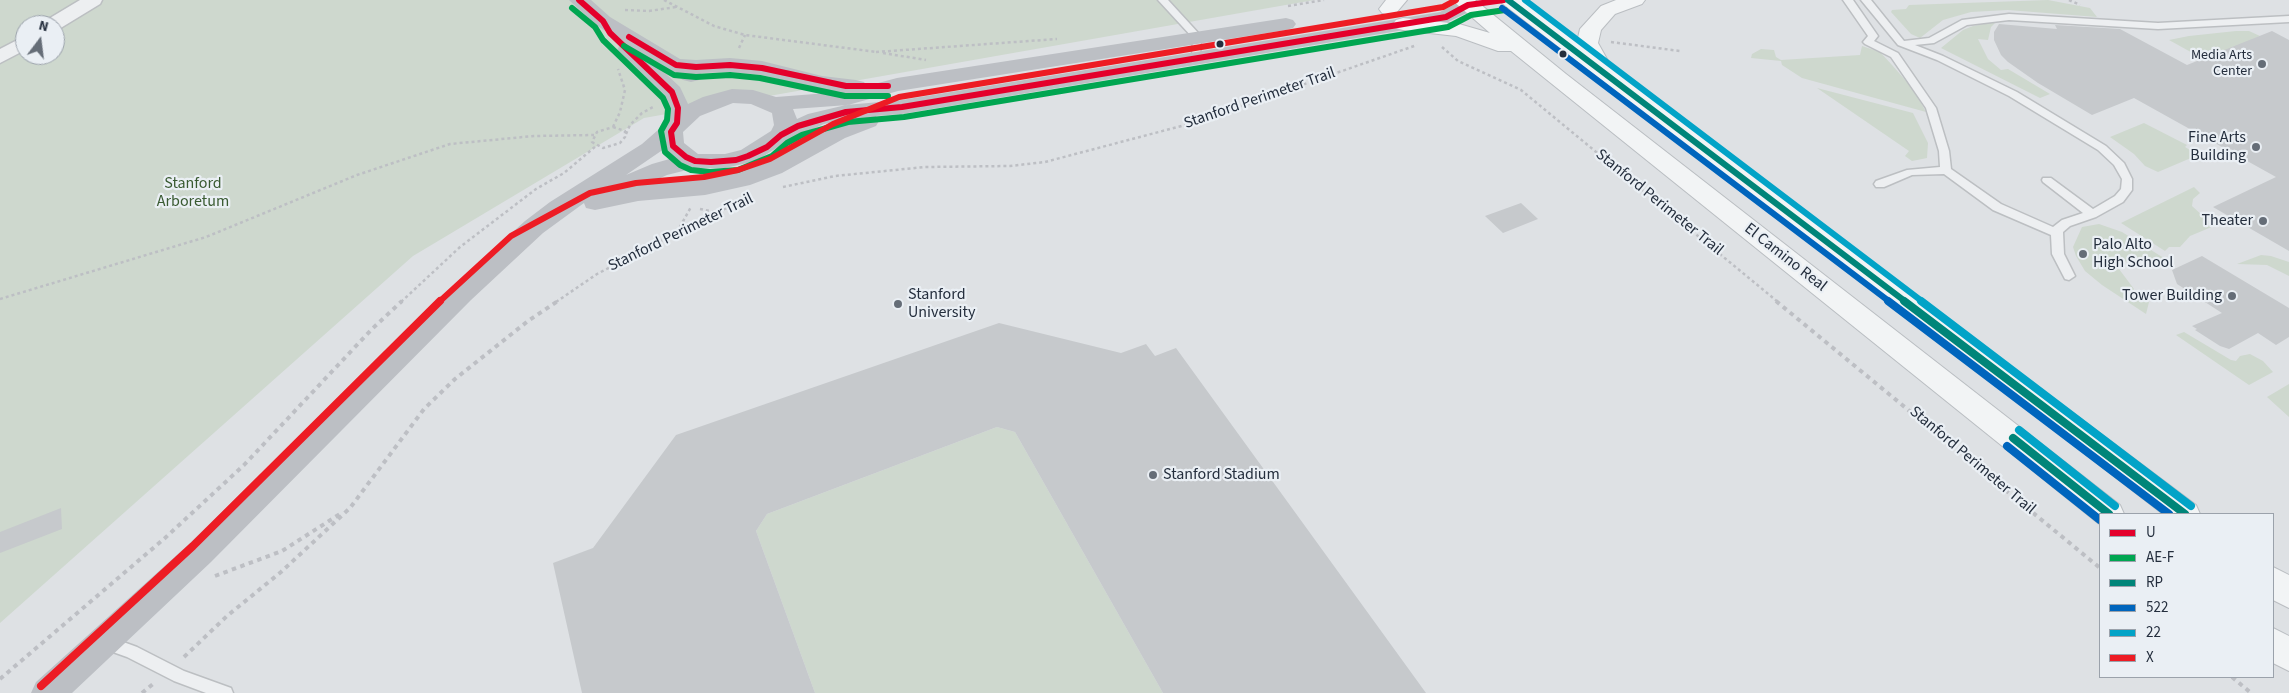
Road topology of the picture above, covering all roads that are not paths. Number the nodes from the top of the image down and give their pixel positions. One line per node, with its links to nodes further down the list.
1 (93, 0): 11 (street)
2 (579, 0): 13 (main road)
3 (1164, 0): 16 (lane)
4 (1504, 0): 9 (main road)
5 (1508, 0): 21 (main road)
6 (1635, 0): 21 (main road)
7 (1848, 0): 18 (lane)
8 (1866, 0): 14 (lane)
9 (1465, 2): 10 (main road); 17 (main road, El Camino Real)
10 (1396, 11): 16 (main road); 17 (main road)
11 (65, 17)
12 (2289, 19): 14 (lane)
13 (606, 27): 20 (main road); 25 (main road)
14 (1901, 43): 18 (lane); 32 (lane)
15 (15, 48): 19 (street)
16 (1197, 48): 23 (main road)
17 (1528, 55): 36 (main road, El Camino Real)
18 (1895, 55): 28 (lane)
19 (0, 57)
20 (676, 65): 22 (main road); 23 (main road)
21 (1603, 71): 37 (main road)
22 (732, 96): 24 (main road); 25 (main road)
23 (900, 96): 24 (main road); 26 (main road); 31 (main road)
24 (774, 104): 26 (main road)
25 (674, 128): 27 (main road); 34 (main road)
26 (781, 135): 27 (main road)
27 (695, 161): 31 (main road)
28 (1946, 170): 30 (lane); 33 (lane)
29 (2047, 180): 32 (lane)
30 (1880, 184)
31 (595, 202): 34 (main road)
32 (2092, 214): 33 (lane)
33 (2056, 233): 35 (lane)
34 (517, 244): 40 (main road)
35 (2069, 276)
36 (2108, 513)
37 (2184, 513)
38 (2274, 582): 39 (main road)
39 (2289, 594)
40 (104, 642): 43 (main road); 44 (lane)
41 (2274, 644): 42 (main road)
42 (2289, 656)
43 (48, 693)
44 (225, 693)

